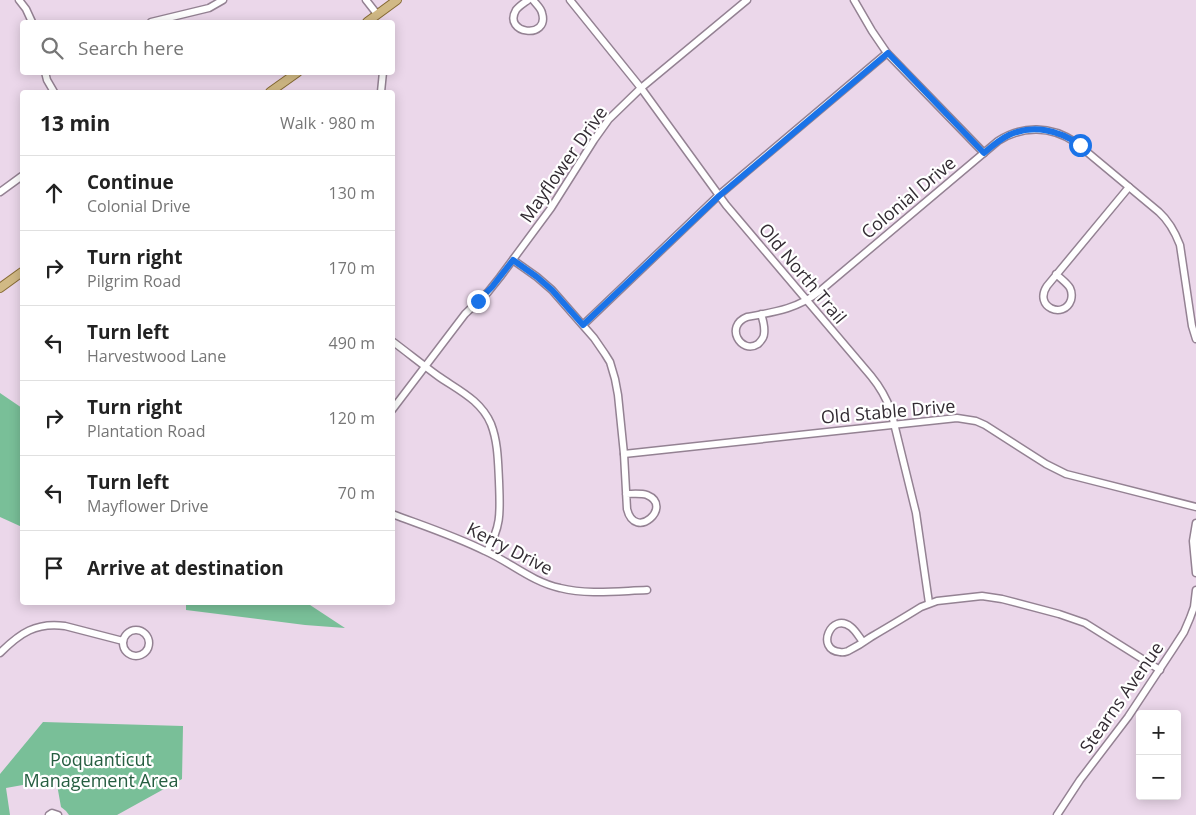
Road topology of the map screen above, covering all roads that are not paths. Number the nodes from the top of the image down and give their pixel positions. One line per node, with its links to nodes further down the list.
1 (19, 0): 11 (street)
2 (223, 0): 12 (street)
3 (366, 0): 10 (street)
4 (397, 0): 10 (main road)
5 (528, 0): 6 (street)
6 (533, 0)
7 (570, 0): 18 (street, Old North Trail)
8 (747, 0): 18 (street, Mayflower Drive)
9 (854, 0): 14 (street)
10 (378, 14): 13 (main road)
11 (31, 20)
12 (159, 20)
13 (370, 20)
14 (888, 53): 22 (street); 26 (street)
15 (45, 75): 19 (street)
16 (294, 75): 20 (main road)
17 (383, 75): 21 (street)
18 (642, 88): 26 (street, Old North Trail); 27 (street, Mayflower Drive)
19 (53, 90)
20 (273, 90)
21 (381, 90)
22 (984, 153): 24 (street, Colonial Drive); 31 (street, Colonial Drive)
23 (20, 177): 25 (street)
24 (1129, 186): 29 (street); 34 (street, Colonial Drive)
25 (0, 192)
26 (719, 196): 31 (street, Old North Trail); 33 (street)
27 (513, 260): 33 (street); 36 (street, Mayflower Drive)
28 (20, 273): 30 (main road)
29 (1056, 274): 29 (street)
30 (0, 288)
31 (807, 300): 32 (street, Colonial Drive); 38 (street, Old North Trail)
32 (762, 314): 32 (street, Colonial Drive)
33 (583, 325): 39 (street)
34 (1196, 339)
35 (395, 343): 36 (street)
36 (426, 366): 37 (street, Mayflower Drive); 44 (street)
37 (395, 406)
38 (894, 424): 39 (street, Old Stable Drive); 41 (street, Old Stable Drive); 48 (street, Old North Trail)
39 (624, 454): 40 (street)
40 (626, 494): 40 (street)
41 (1196, 507)
42 (395, 515): 44 (street, Kerry Drive)
43 (1196, 523): 45 (street)
44 (487, 551): 46 (street, Kerry Drive)
45 (1196, 573)
46 (647, 590)
47 (1196, 590): 52 (street, Stearns Avenue)
48 (929, 603): 50 (street); 52 (street)
49 (123, 641): 49 (street); 51 (street)
50 (863, 642): 50 (street)
51 (0, 653)
52 (1160, 670): 55 (street, Stearns Avenue)
53 (49, 815): 54 (street)
54 (58, 815)
55 (1057, 815)

